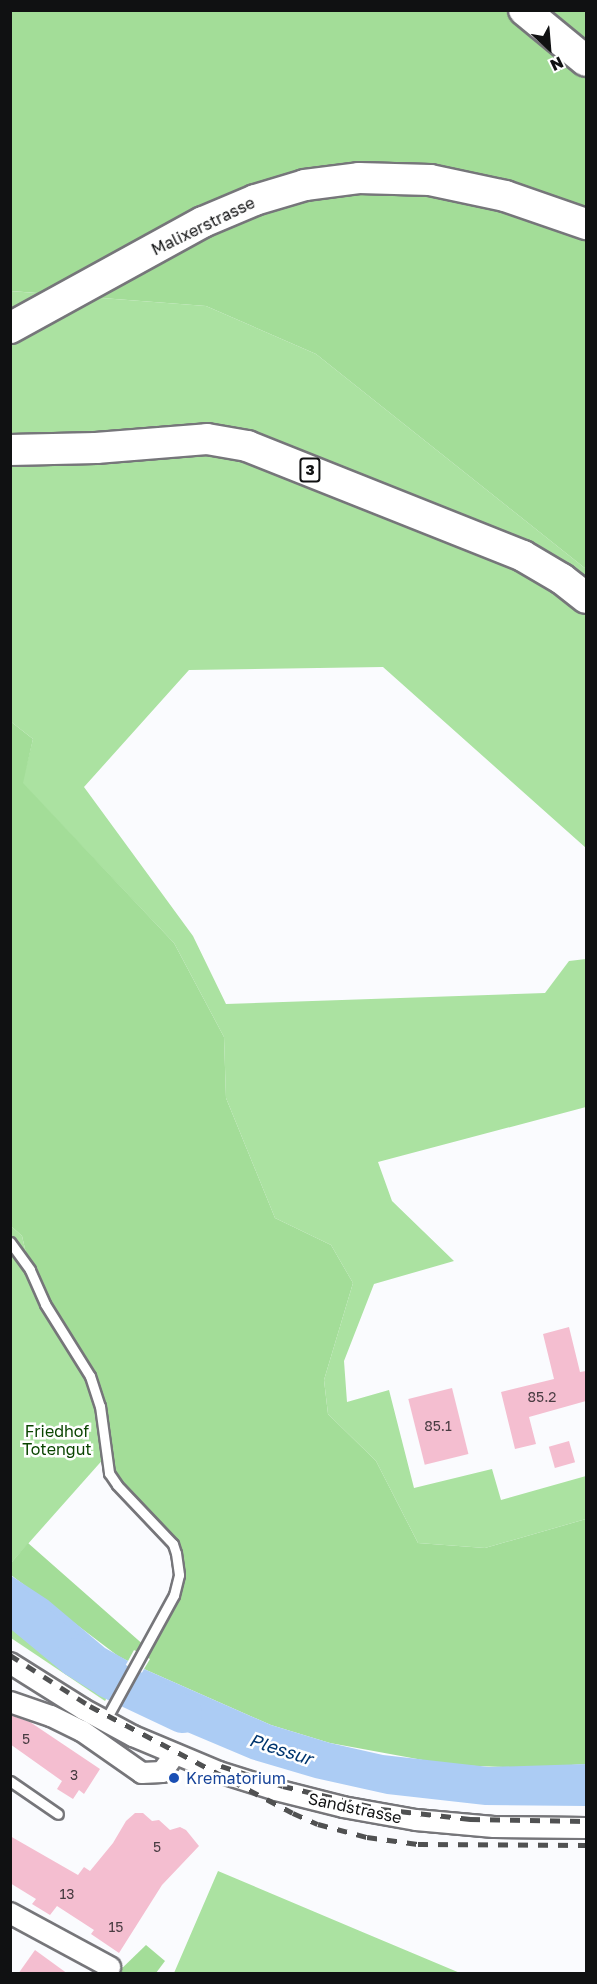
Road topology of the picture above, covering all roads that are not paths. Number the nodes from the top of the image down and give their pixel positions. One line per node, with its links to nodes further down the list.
1 (524, 10): 2 (main road)
2 (586, 61)
3 (586, 224): 4 (main road, Malixerstrasse)
4 (10, 328)
5 (10, 450): 6 (main road, 3)
6 (586, 598)
7 (10, 1242): 10 (lane)
8 (10, 1663): 10 (street, Sandstrasse)
9 (10, 1702): 11 (street)
10 (109, 1713): 11 (street, Sandstrasse)
11 (175, 1754): 14 (street, Sandstrasse)
12 (10, 1782): 13 (lane)
13 (58, 1814)
14 (586, 1828)
15 (10, 1913): 16 (street)
16 (110, 1967)

